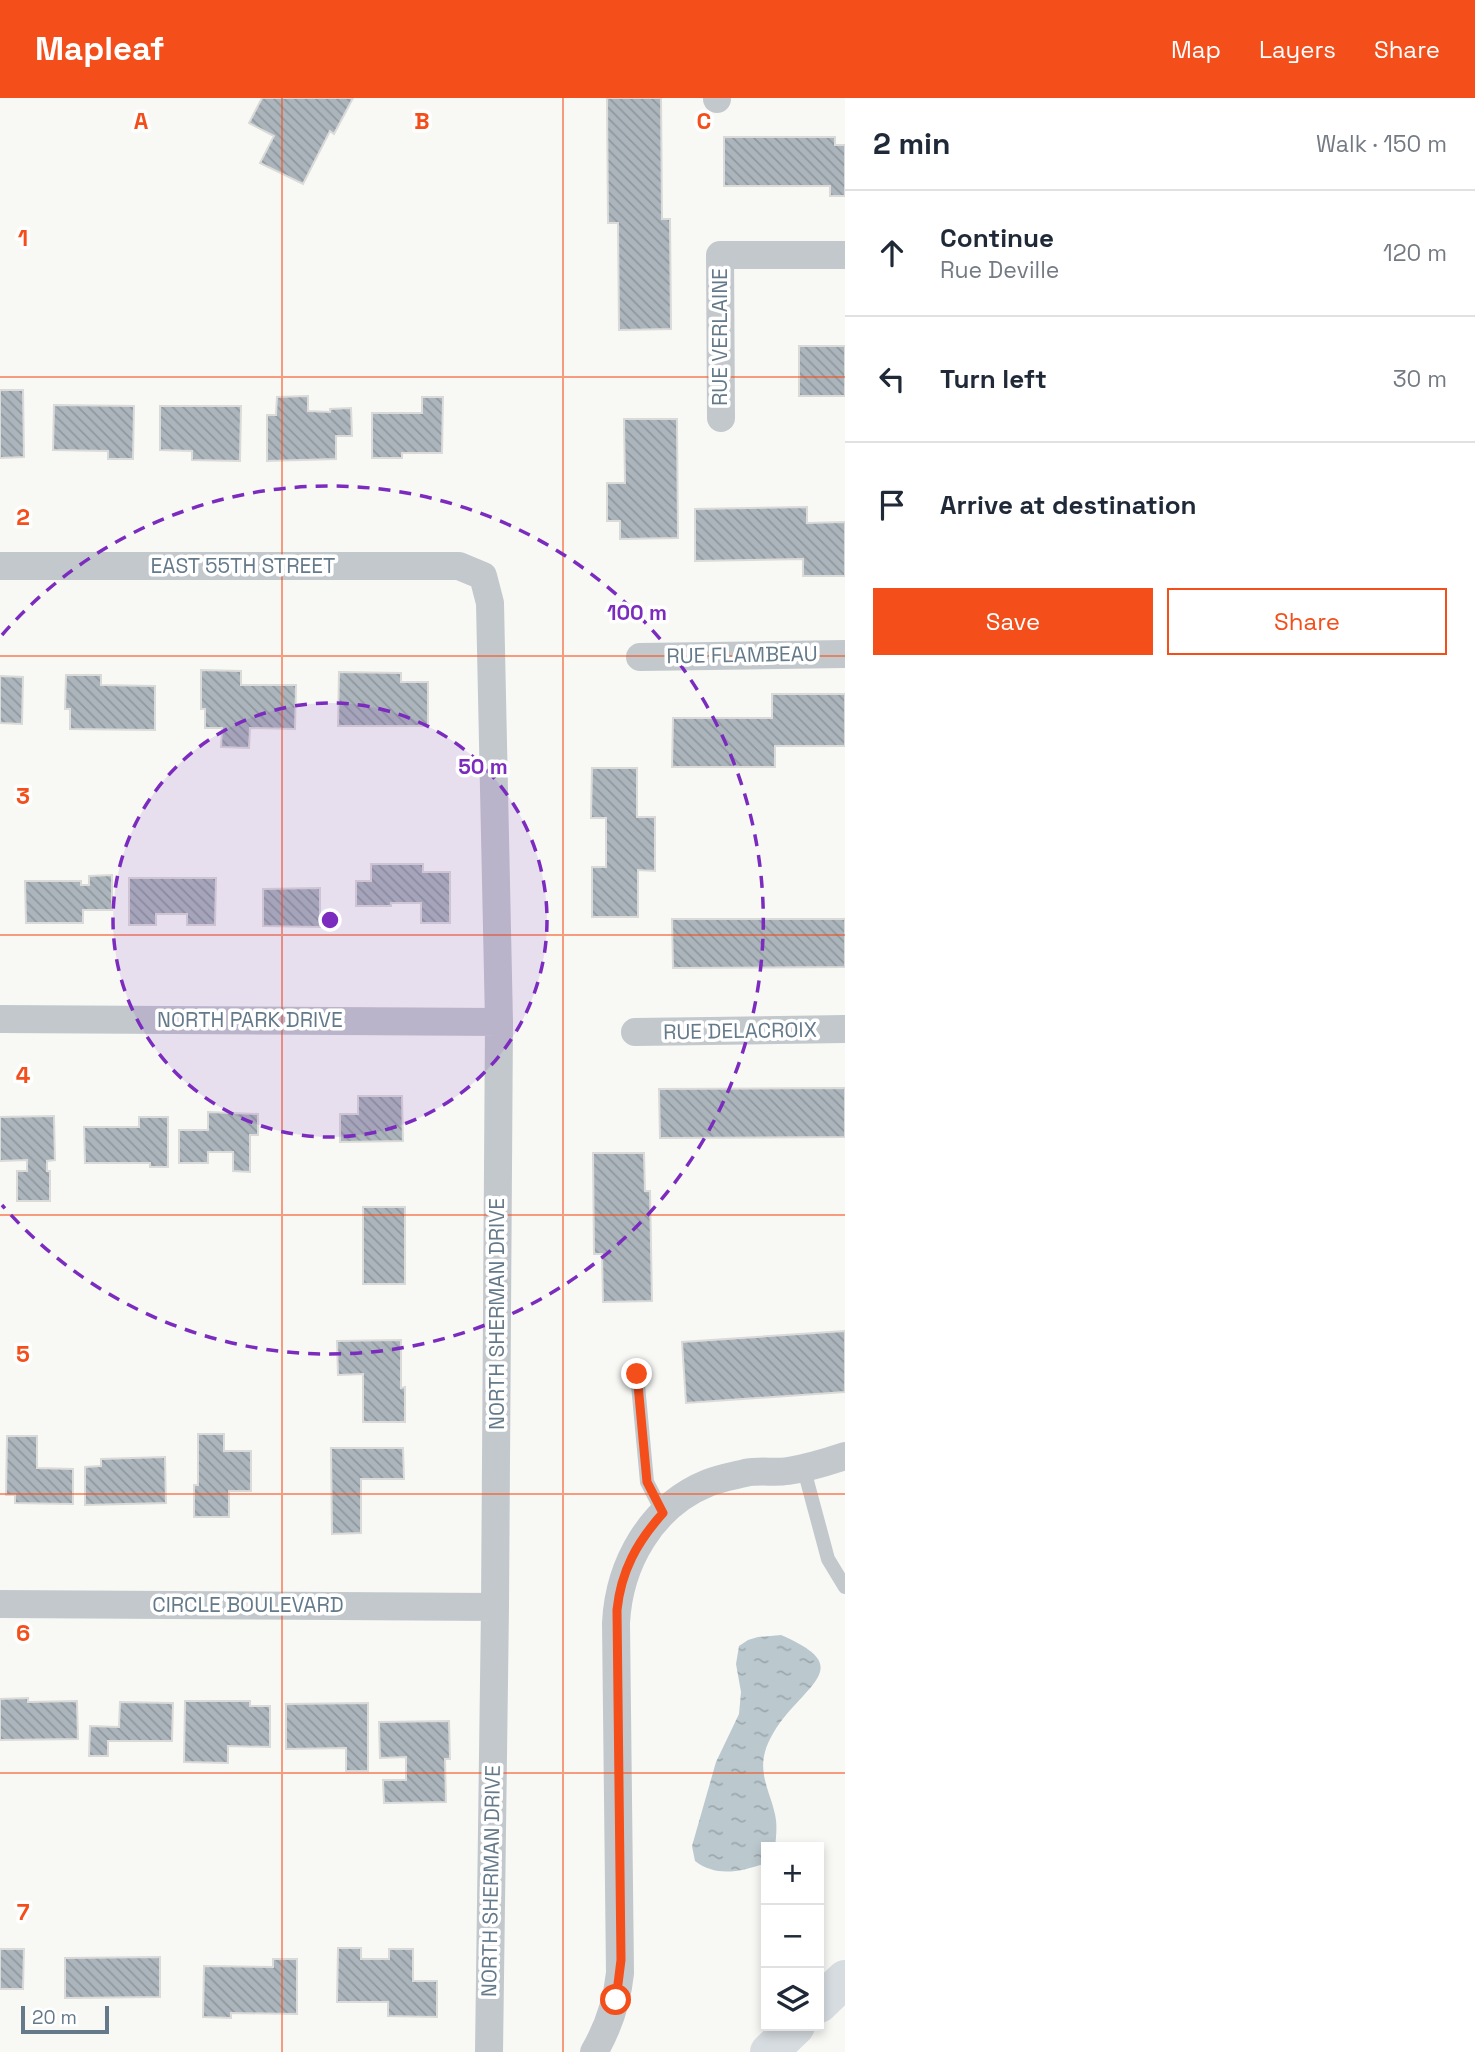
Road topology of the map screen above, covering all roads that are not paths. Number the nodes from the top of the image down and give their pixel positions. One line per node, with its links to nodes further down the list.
1 (845, 255): 2 (street, RUE VERLAINE)
2 (721, 418)
3 (0, 566): 4 (street, EAST 55TH STREET)
4 (483, 576): 8 (street, NORTH SHERMAN DRIVE)
5 (845, 654): 6 (street, RUE FLAMBEAU)
6 (640, 657)
7 (0, 1019): 8 (street, NORTH PARK DRIVE)
8 (499, 1022): 17 (street, NORTH SHERMAN DRIVE)
9 (845, 1029): 10 (street, RUE DELACROIX)
10 (635, 1032)
11 (637, 1374): 14 (lane)
12 (845, 1456): 13 (street)
13 (803, 1466): 14 (street); 15 (lane)
14 (663, 1513): 22 (street)
15 (845, 1587)
16 (0, 1604): 17 (street, CIRCLE BOULEVARD)
17 (495, 1607): 21 (street, NORTH SHERMAN DRIVE)
18 (845, 1979): 19 (main road)
19 (824, 1999)
20 (791, 2031): 23 (main road)
21 (489, 2052)
22 (594, 2052)
23 (769, 2052)

